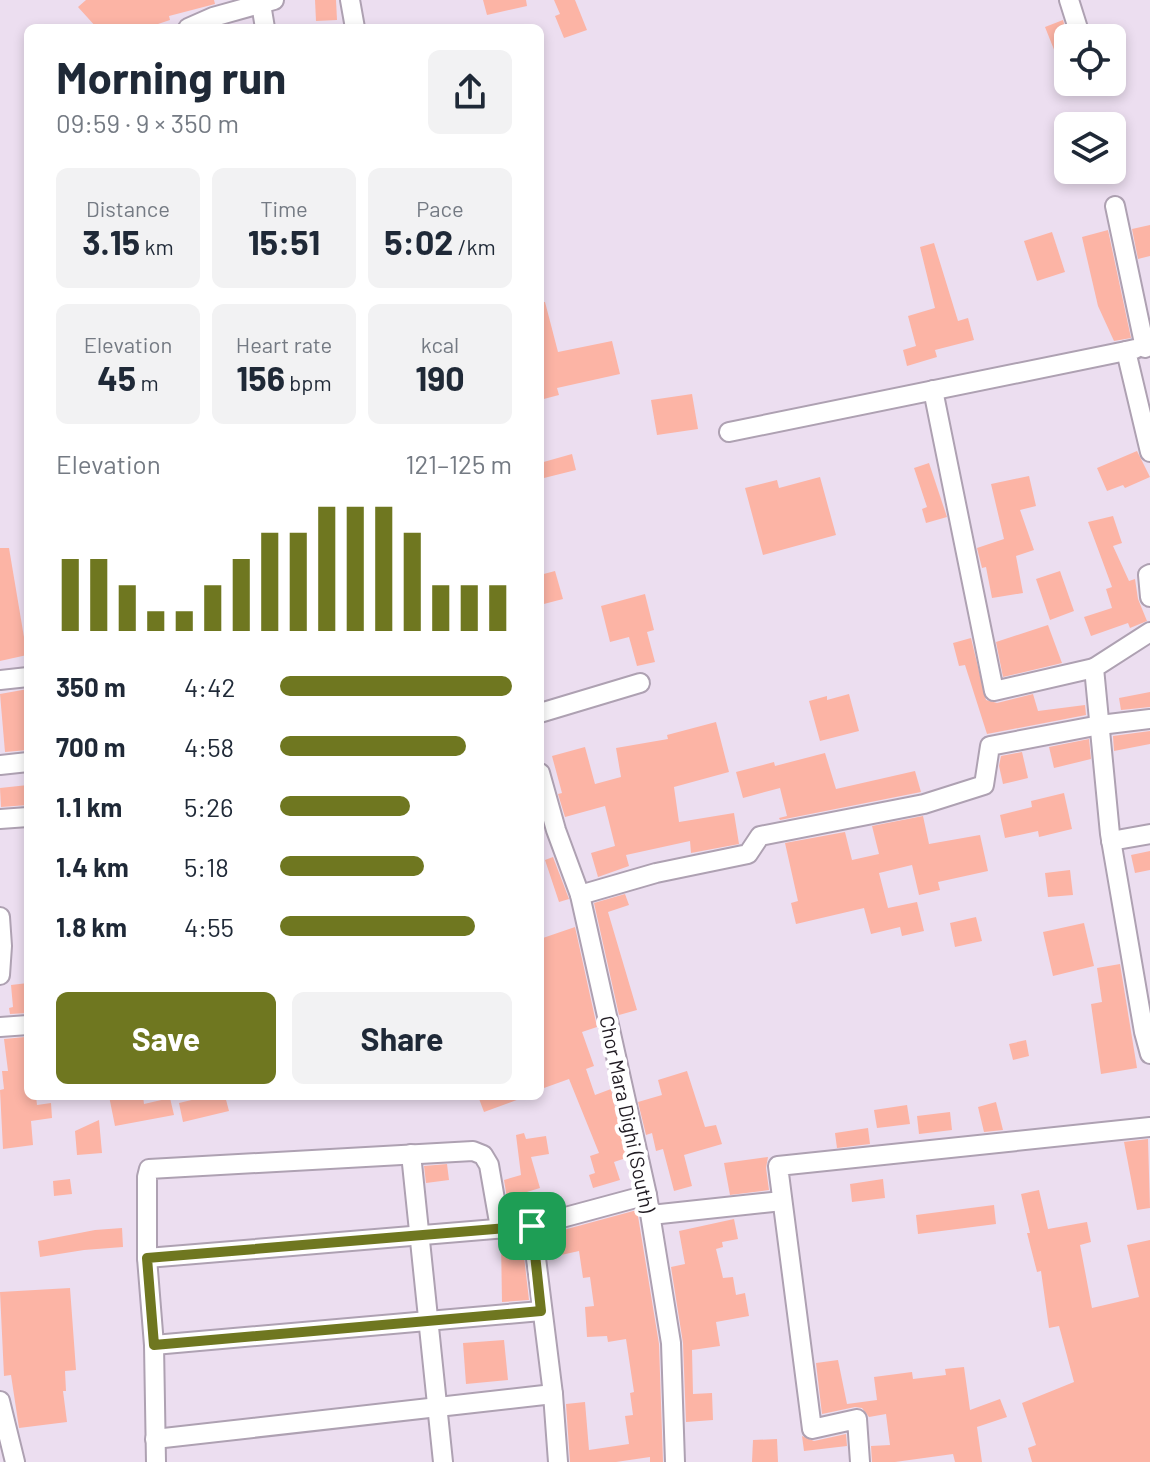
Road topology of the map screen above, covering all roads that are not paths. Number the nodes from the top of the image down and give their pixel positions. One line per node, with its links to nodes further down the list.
1 (350, 0): 6 (street)
2 (1069, 0): 7 (street)
3 (268, 2): 4 (street); 5 (street)
4 (220, 22)
5 (265, 24)
6 (354, 24)
7 (1077, 24)
8 (1115, 206): 9 (street)
9 (1140, 348): 10 (street); 12 (street)
10 (933, 390): 11 (street); 16 (street)
11 (729, 432)
12 (1150, 452)
13 (1150, 574): 14 (street)
14 (1150, 597)
15 (1150, 632): 16 (street)
16 (1094, 668): 22 (street)
17 (24, 677): 18 (street)
18 (0, 680)
19 (640, 683): 20 (street)
20 (544, 712)
21 (1150, 719): 22 (street)
22 (1100, 725): 30 (street); 31 (street)
23 (24, 762): 24 (street)
24 (0, 765)
25 (544, 803): 28 (street, Chor Mara Dighi (South))
26 (24, 817): 27 (street)
27 (0, 819)
28 (548, 833): 31 (street, Chor Mara Dighi (South))
29 (1150, 834): 30 (street)
30 (1111, 841): 37 (street)
31 (580, 895): 41 (street, Chor Mara Dighi (South))
32 (0, 917): 33 (street)
33 (1, 946): 34 (street)
34 (0, 975)
35 (24, 1025): 36 (street)
36 (0, 1027)
37 (1147, 1031): 38 (street)
38 (1150, 1054)
39 (1150, 1127): 42 (street)
40 (411, 1154): 45 (street); 46 (street); 47 (street)
41 (647, 1195): 43 (street, Chor Mara Dighi (South)); 44 (street)
42 (782, 1201): 43 (street); 60 (street)
43 (651, 1215): 59 (street, Chor Mara Dighi (South))
44 (532, 1226): 45 (street); 48 (street)
45 (500, 1228): 46 (street)
46 (419, 1234): 47 (street); 49 (street)
47 (147, 1258): 50 (street)
48 (541, 1311): 49 (street); 51 (street)
49 (430, 1323): 50 (street); 53 (street)
50 (154, 1345): 54 (street)
51 (553, 1394): 53 (street); 58 (street)
52 (0, 1401): 55 (street)
53 (437, 1407): 54 (street); 57 (street)
54 (155, 1439): 56 (street)
55 (15, 1462)
56 (156, 1462)
57 (443, 1462)
58 (558, 1462)
59 (675, 1462)
60 (860, 1462)

